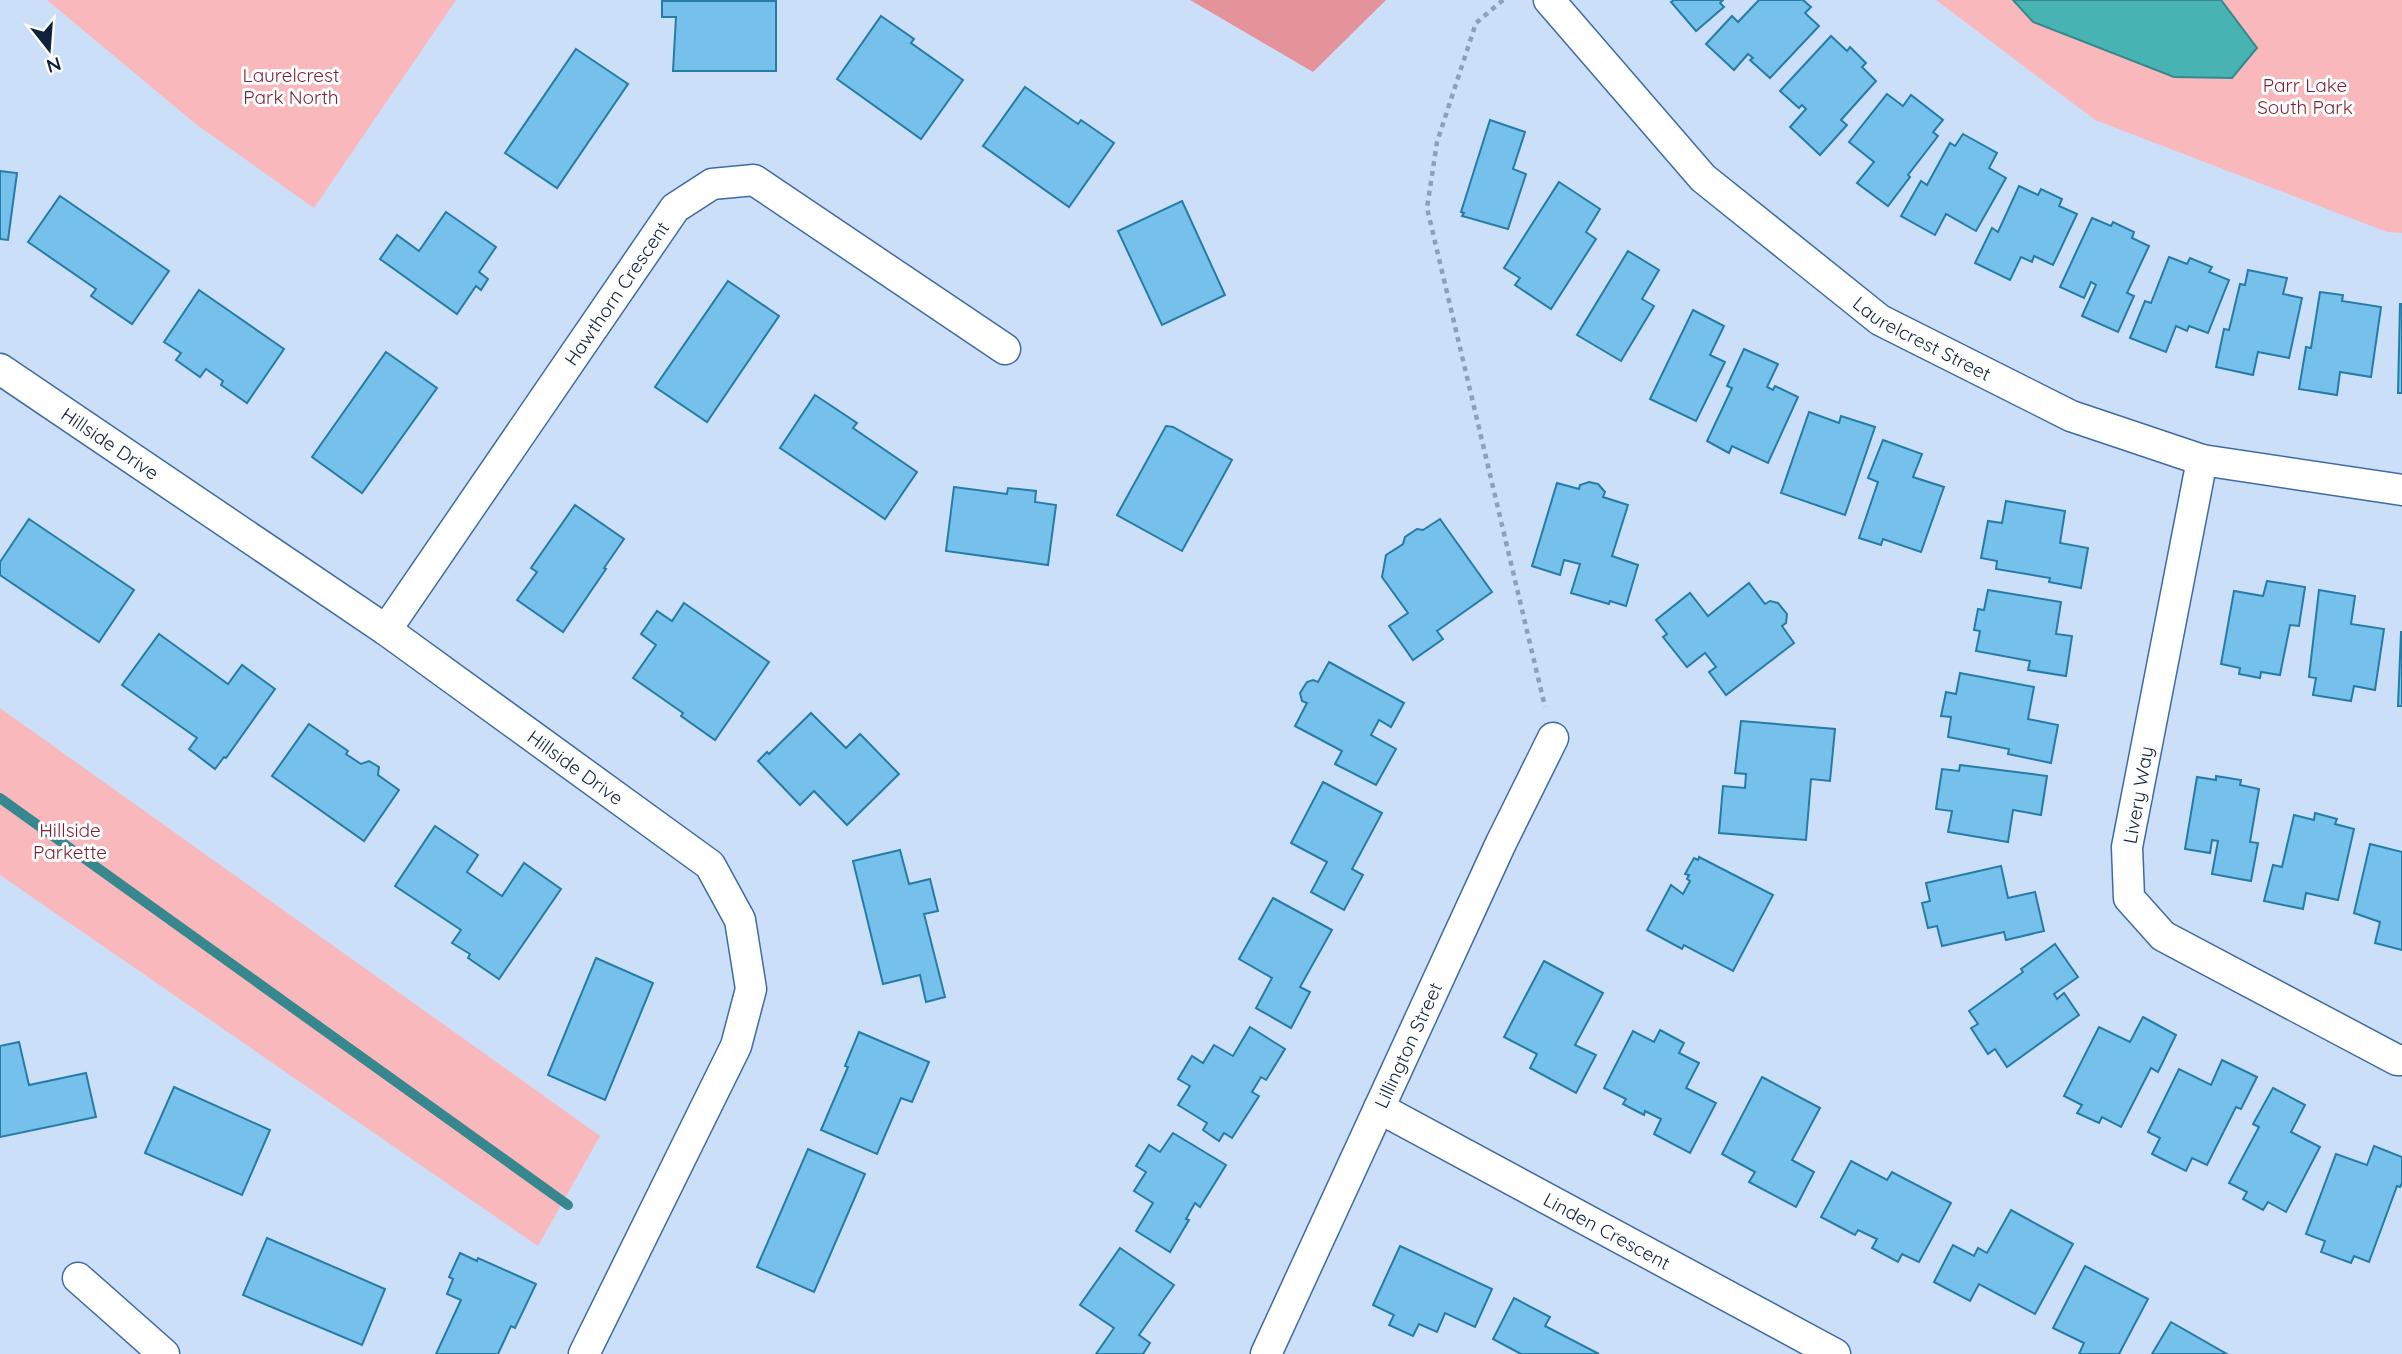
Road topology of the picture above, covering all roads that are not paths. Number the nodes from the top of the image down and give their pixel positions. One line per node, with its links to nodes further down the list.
1 (1549, 0): 4 (street, Laurelcrest Street)
2 (1005, 349): 6 (street, Hawthorn Crescent)
3 (0, 369): 6 (street, Hillside Drive)
4 (2202, 460): 5 (street, Laurelcrest Street); 8 (street, Livery Way)
5 (2402, 490)
6 (386, 630): 12 (street, Hillside Drive)
7 (1553, 738): 9 (street, Lillington Street)
8 (2402, 1060)
9 (1379, 1108): 13 (street, Lillington Street); 14 (street, Linden Crescent)
10 (78, 1278): 11 (street)
11 (164, 1354)
12 (584, 1354)
13 (1265, 1354)
14 (1835, 1354)

